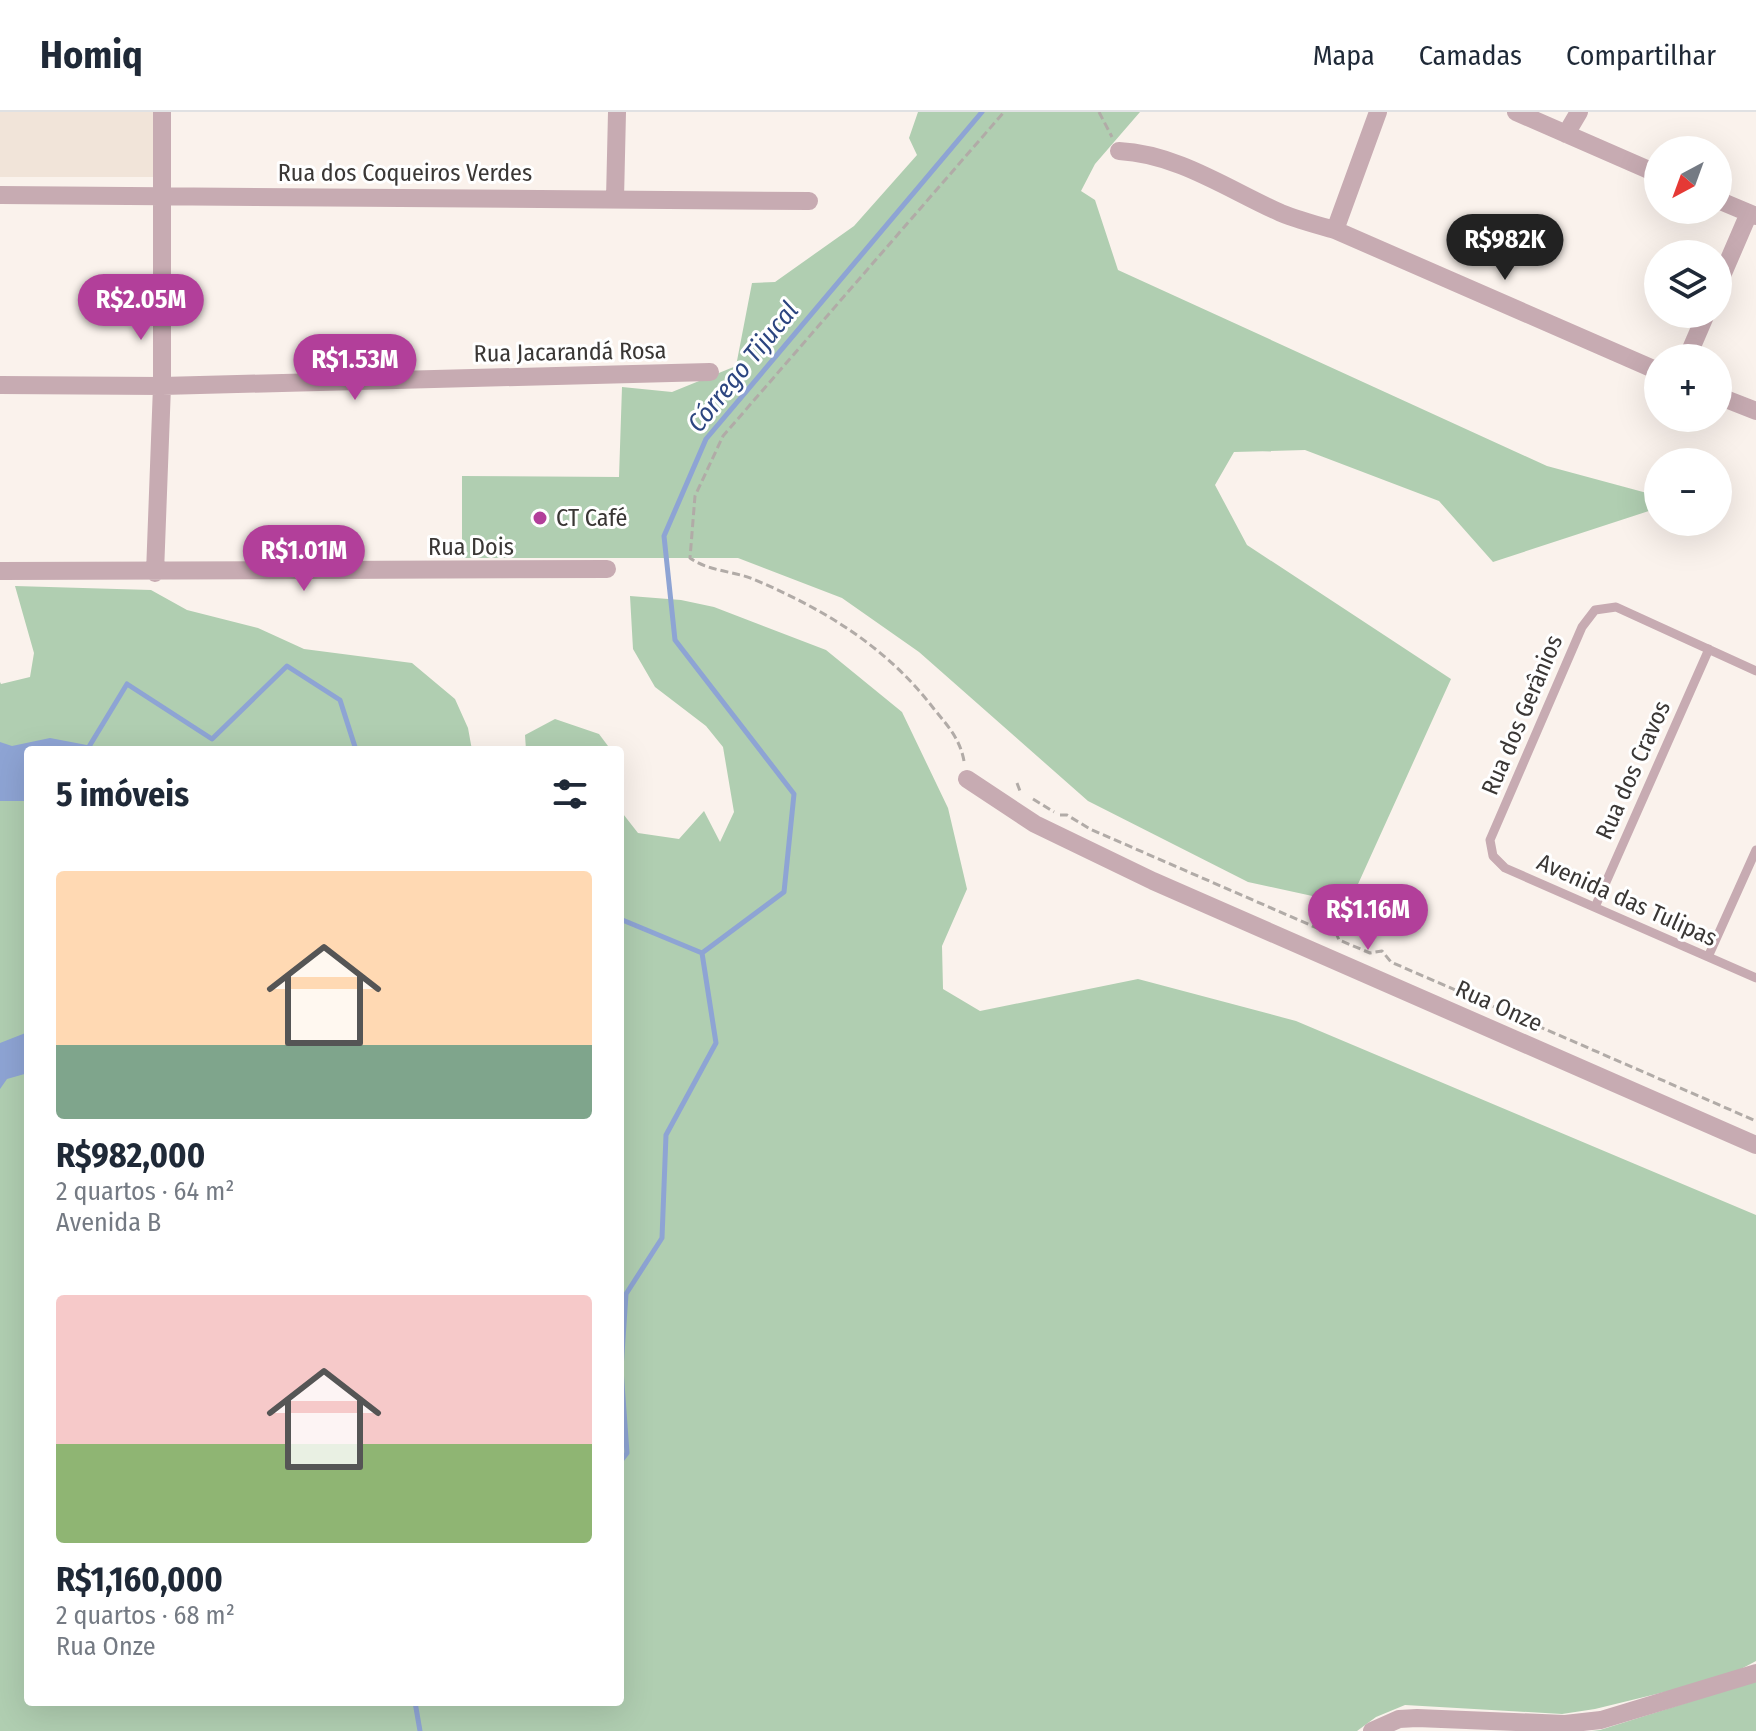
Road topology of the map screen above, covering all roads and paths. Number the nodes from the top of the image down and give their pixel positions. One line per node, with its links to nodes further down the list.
1 (162, 112): 12 (street)
2 (617, 112): 13 (street)
3 (1004, 112): 30 (path)
4 (1099, 112): 9 (path)
5 (1378, 112): 17 (street)
6 (1516, 112): 8 (street)
7 (1579, 112): 8 (street)
8 (1566, 134): 10 (street)
9 (1119, 151): 17 (street)
10 (1644, 168)
11 (0, 195): 12 (street, Rua dos Coqueiros Verdes)
12 (161, 196): 13 (street, Rua dos Coqueiros Verdes); 22 (street)
13 (615, 199): 14 (street, Rua dos Coqueiros Verdes)
14 (809, 201)
15 (1732, 206): 16 (street)
16 (1752, 215): 18 (street)
17 (1335, 230): 19 (street)
18 (1732, 256)
19 (1644, 365)
20 (710, 372): 22 (street, Rua Jacarandá Rosa)
21 (0, 385): 22 (street, Rua Jacarandá Rosa)
22 (162, 386): 27 (street)
23 (1732, 402): 24 (street)
24 (1756, 411)
25 (607, 569): 27 (street, Rua Dois)
26 (0, 571): 27 (street, Rua Dois)
27 (155, 573)
28 (1709, 649): 29 (lane); 32 (lane, Rua dos Gerânios); 34 (lane, Rua dos Cravos)
29 (1756, 671)
30 (967, 779): 38 (street, Rua Onze)
31 (1017, 783): 37 (path)
32 (1490, 848): 34 (lane, Avenida das Tulipas)
33 (1756, 850): 35 (lane)
34 (1595, 907): 35 (lane, Avenida das Tulipas)
35 (1708, 957): 36 (lane, Avenida das Tulipas)
36 (1756, 978)
37 (1756, 1121)
38 (1756, 1145)
39 (1756, 1673): 40 (street)
40 (1372, 1731)

